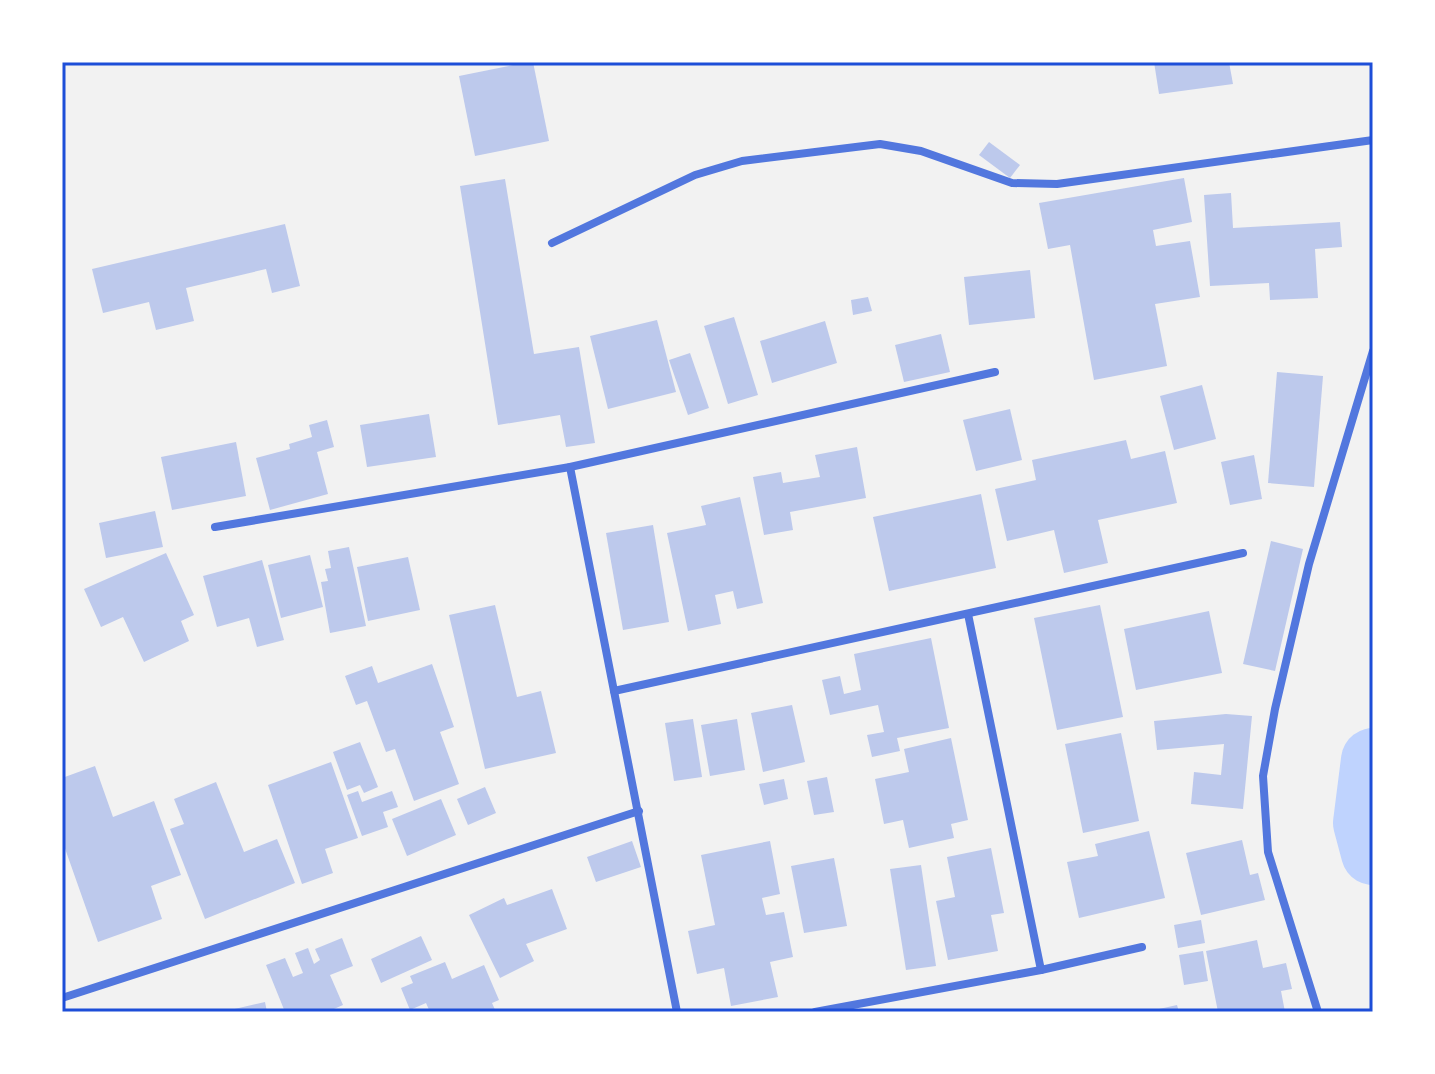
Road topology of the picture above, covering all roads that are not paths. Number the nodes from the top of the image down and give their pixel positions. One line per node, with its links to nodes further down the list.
1 (1373, 140): 2 (street)
2 (552, 243)
3 (1373, 351): 16 (street)
4 (995, 372): 5 (street)
5 (570, 467): 6 (street); 9 (street)
6 (215, 527)
7 (1243, 553): 8 (street)
8 (968, 614): 9 (street); 12 (street)
9 (614, 691): 10 (street)
10 (639, 811): 13 (street); 14 (street)
11 (1142, 947): 12 (street)
12 (1041, 970): 15 (street)
13 (62, 998)
14 (677, 1012)
15 (815, 1012)
16 (1318, 1012)

